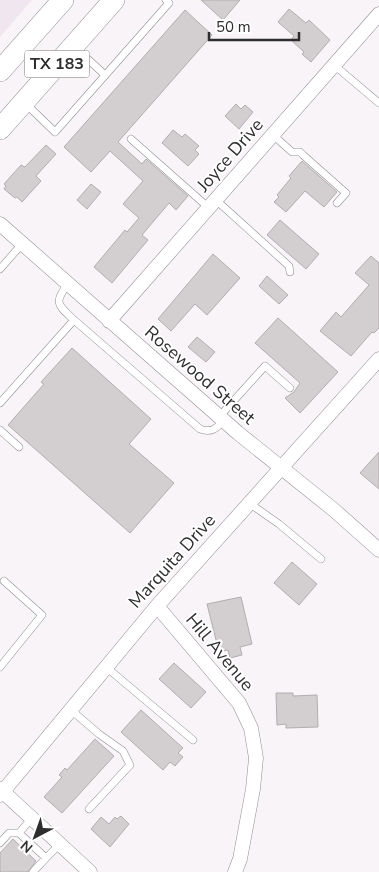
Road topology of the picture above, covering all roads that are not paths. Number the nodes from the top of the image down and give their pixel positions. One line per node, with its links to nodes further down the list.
1 (114, 0): 5 (main road, TX 183)
2 (166, 0): 8 (lane)
3 (59, 1): 7 (main road, TX 183)
4 (379, 14): 6 (street, Joyce Drive)
5 (73, 46): 8 (lane); 9 (main road, TX 183)
6 (334, 66): 10 (lane); 12 (street, Joyce Drive)
7 (1, 67)
8 (105, 75): 9 (lane)
9 (24, 102): 11 (main road, TX 183)
10 (379, 103)
11 (0, 129)
12 (273, 135): 14 (lane); 15 (street, Joyce Drive)
13 (130, 139): 15 (lane)
14 (337, 203)
15 (212, 204): 19 (lane); 22 (street, Joyce Drive)
16 (0, 224): 17 (street, Rosewood Street)
17 (22, 244): 18 (lane); 20 (street, Rosewood Street)
18 (0, 270)
19 (290, 272)
20 (68, 284): 21 (lane); 22 (street, Rosewood Street)
21 (74, 320): 25 (lane); 26 (lane)
22 (110, 321): 26 (street, Rosewood Street)
23 (379, 359): 29 (street, Marquita Drive)
24 (290, 388): 26 (lane)
25 (0, 403)
26 (221, 418): 29 (street, Rosewood Street)
27 (0, 430): 28 (lane)
28 (19, 447)
29 (281, 468): 30 (street, Marquita Drive); 31 (street, Rosewood Street)
30 (250, 503): 32 (lane); 34 (street, Marquita Drive)
31 (379, 550)
32 (321, 559)
33 (4, 581): 35 (lane)
34 (157, 606): 36 (street, Marquita Drive); 48 (street, Hill Avenue)
35 (0, 667)
36 (106, 667): 37 (street, Marquita Drive); 38 (lane)
37 (71, 710): 39 (street, Marquita Drive); 40 (lane)
38 (193, 740)
39 (1, 791): 41 (street)
40 (89, 810)
41 (32, 818): 42 (lane); 44 (street)
42 (19, 833): 43 (lane); 45 (lane)
43 (0, 843)
44 (60, 844): 45 (lane); 47 (street)
45 (46, 858): 46 (lane)
46 (34, 872)
47 (90, 872)
48 (236, 872)

